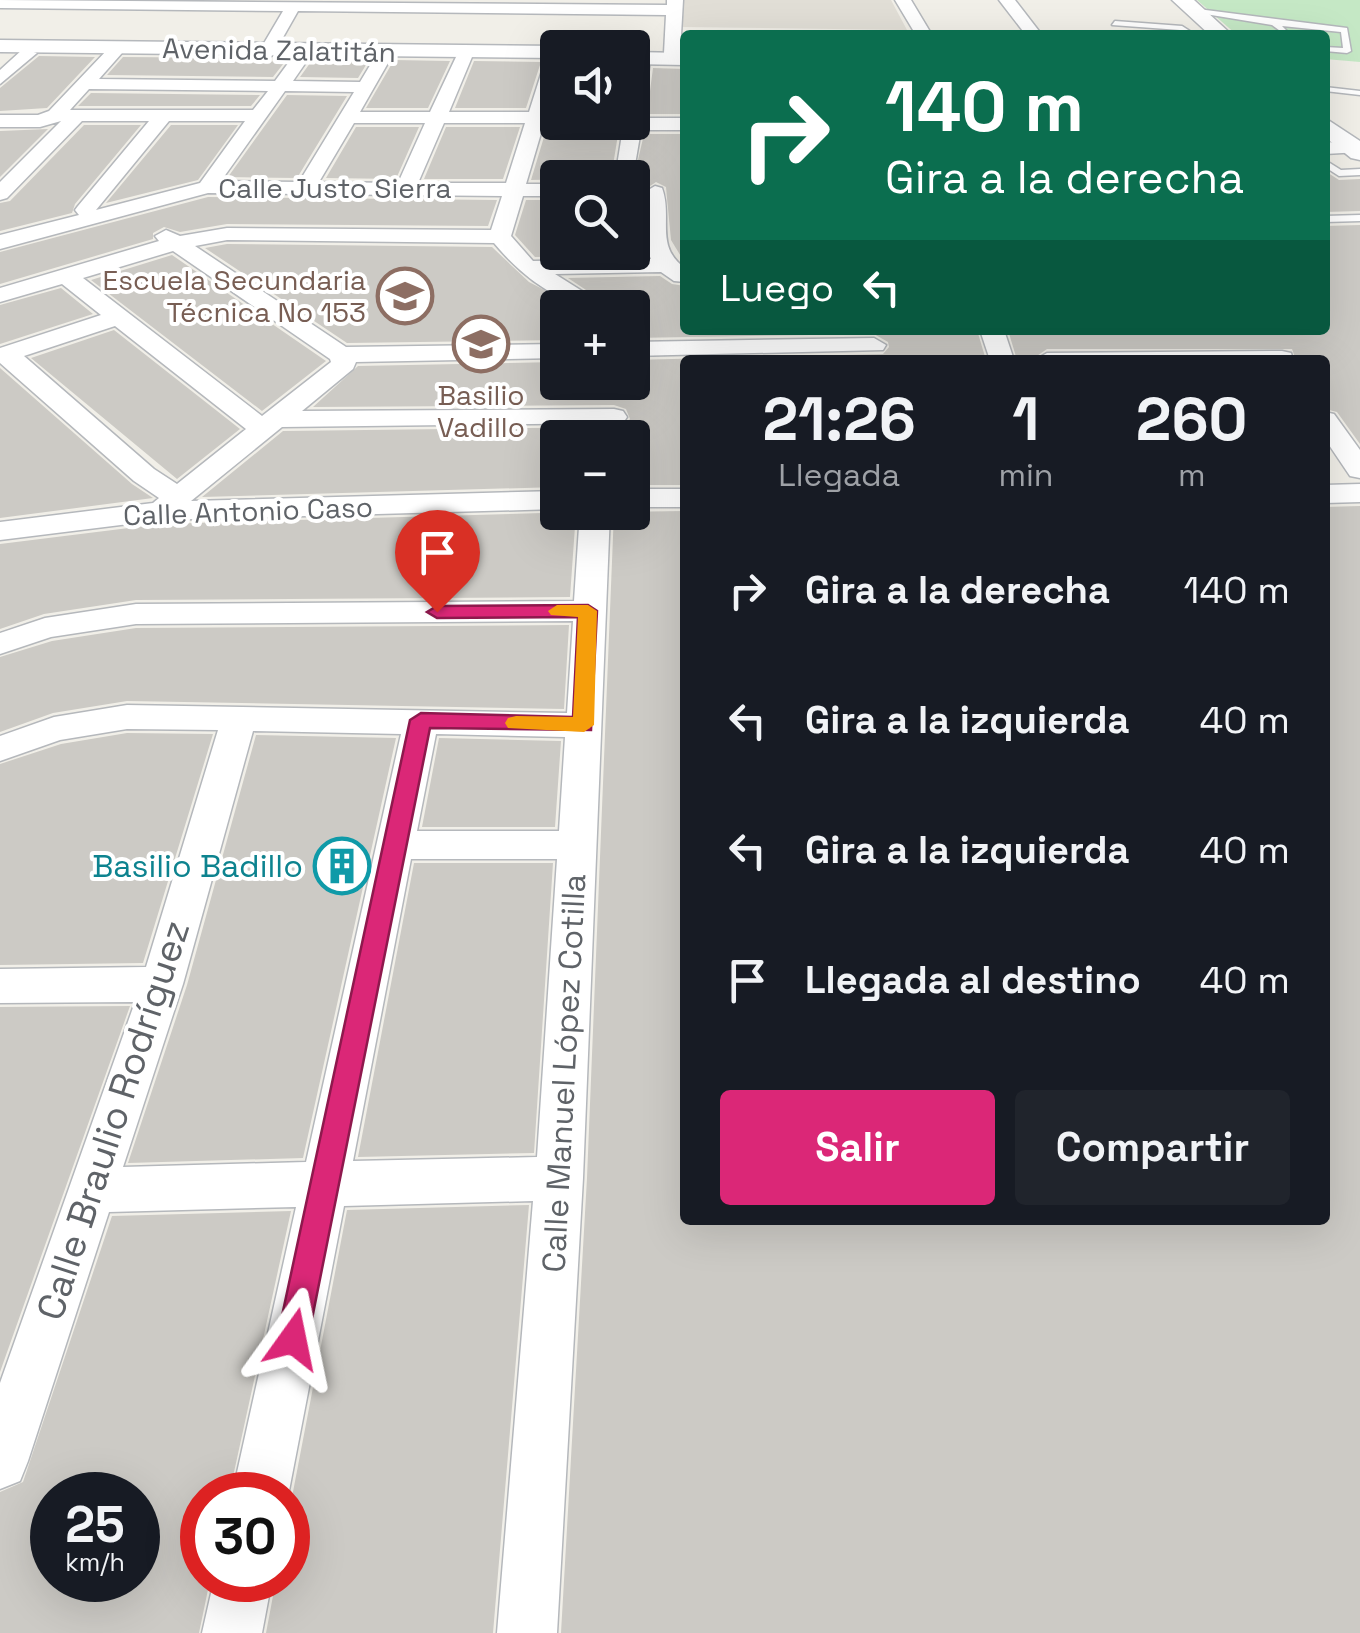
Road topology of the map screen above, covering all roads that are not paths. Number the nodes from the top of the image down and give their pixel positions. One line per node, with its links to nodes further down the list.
1 (903, 0): 10 (street)
2 (1007, 0): 11 (street)
3 (1188, 5): 7 (lane); 13 (street)
4 (0, 7): 5 (street)
5 (292, 7): 6 (street); 21 (street)
6 (674, 9): 18 (street)
7 (1240, 17): 9 (lane); 14 (lane)
8 (1116, 23): 12 (lane)
9 (1274, 23): 15 (lane); 16 (lane)
10 (921, 30)
11 (1030, 30)
12 (1185, 30)
13 (1216, 30)
14 (1255, 30)
15 (1282, 30)
16 (1308, 30)
17 (1330, 30): 20 (lane)
18 (680, 48)
19 (0, 49): 21 (street, Avenida Zalatitán); 22 (street, Avenida Zalatitán)
20 (1330, 49)
21 (266, 52): 23 (street, Avenida Zalatitán); 24 (street, Avenida Zalatitán); 25 (street, Avenida Zalatitán)
22 (30, 53): 23 (street, Avenida Zalatitán); 31 (street)
23 (114, 54): 32 (street)
24 (303, 55): 28 (street, Avenida Zalatitán); 33 (street)
25 (540, 55)
26 (540, 55): 30 (street, Avenida Zalatitán)
27 (680, 55): 29 (street)
28 (384, 56): 30 (street, Avenida Zalatitán); 34 (street)
29 (650, 56)
30 (464, 57): 44 (street)
31 (0, 79)
32 (85, 84): 33 (street); 42 (street)
33 (282, 86): 34 (street); 41 (street)
34 (366, 87): 43 (street)
35 (1330, 89): 36 (lane)
36 (1360, 92)
37 (680, 111): 38 (street)
38 (650, 115)
39 (76, 116): 40 (street); 42 (street); 62 (street)
40 (163, 116): 41 (street); 64 (street)
41 (260, 116): 56 (street)
42 (52, 117): 47 (street)
43 (349, 117): 44 (street); 57 (street)
44 (437, 118): 45 (street); 58 (street)
45 (540, 118)
46 (650, 120): 48 (street)
47 (0, 121)
48 (680, 123)
49 (1330, 130): 52 (street)
50 (540, 134): 59 (street)
51 (1330, 150): 52 (street)
52 (1358, 158): 54 (lane)
53 (1330, 166): 54 (lane)
54 (1339, 172): 55 (lane)
55 (1330, 173)
56 (207, 187): 57 (street, Calle Justo Sierra); 64 (street, Calle Justo Sierra)
57 (306, 187): 58 (street, Calle Justo Sierra)
58 (405, 188): 59 (street, Calle Justo Sierra)
59 (515, 190): 60 (street, Calle Justo Sierra); 67 (street)
60 (540, 190)
61 (652, 192): 71 (street)
62 (6, 198)
63 (51, 206): 64 (street)
64 (103, 210): 68 (street, Calle Justo Sierra); 69 (street)
65 (1360, 218): 66 (lane)
66 (1330, 219)
67 (500, 237): 69 (street); 72 (street)
68 (0, 242)
69 (176, 243): 74 (street); 84 (street)
70 (680, 247): 71 (street)
71 (658, 255): 72 (street); 73 (street)
72 (528, 268): 75 (street)
73 (680, 274)
74 (66, 275): 76 (street); 77 (street)
75 (566, 290)
76 (0, 295)
77 (119, 317): 82 (street); 85 (street)
78 (0, 325): 82 (street)
79 (872, 345): 80 (street)
80 (752, 346): 81 (street)
81 (650, 349)
82 (11, 352): 94 (street)
83 (540, 352): 84 (street)
84 (342, 359): 85 (street)
85 (268, 424): 86 (street); 94 (street)
86 (540, 427)
87 (1330, 427): 88 (street)
88 (1360, 470)
89 (1360, 493): 90 (street)
90 (1330, 494)
91 (650, 498): 92 (street)
92 (680, 498)
93 (540, 500): 94 (street, Calle Antonio Caso)
94 (169, 504): 96 (street, Calle Antonio Caso)
95 (594, 530): 97 (street, Calle Manuel López Cotilla)
96 (0, 531)
97 (588, 611): 98 (street); 101 (street, Calle Manuel López Cotilla)
98 (0, 644)
99 (238, 720): 100 (street); 102 (street); 105 (street, Calle Braulio Rodríguez)
100 (421, 720): 101 (street); 103 (street)
101 (584, 725): 104 (street, Calle Manuel López Cotilla)
102 (0, 749)
103 (397, 845): 104 (street); 108 (street)
104 (577, 845): 107 (street, Calle Manuel López Cotilla)
105 (162, 984): 106 (street); 109 (street, Calle Braulio Rodríguez)
106 (0, 986)
107 (559, 1178): 108 (street); 114 (street, Calle Manuel López Cotilla)
108 (325, 1184): 109 (street); 111 (street)
109 (89, 1190): 110 (street, Calle Braulio Rodríguez)
110 (0, 1461)
111 (265, 1472)
112 (238, 1602): 113 (street)
113 (232, 1633)
114 (527, 1633)

